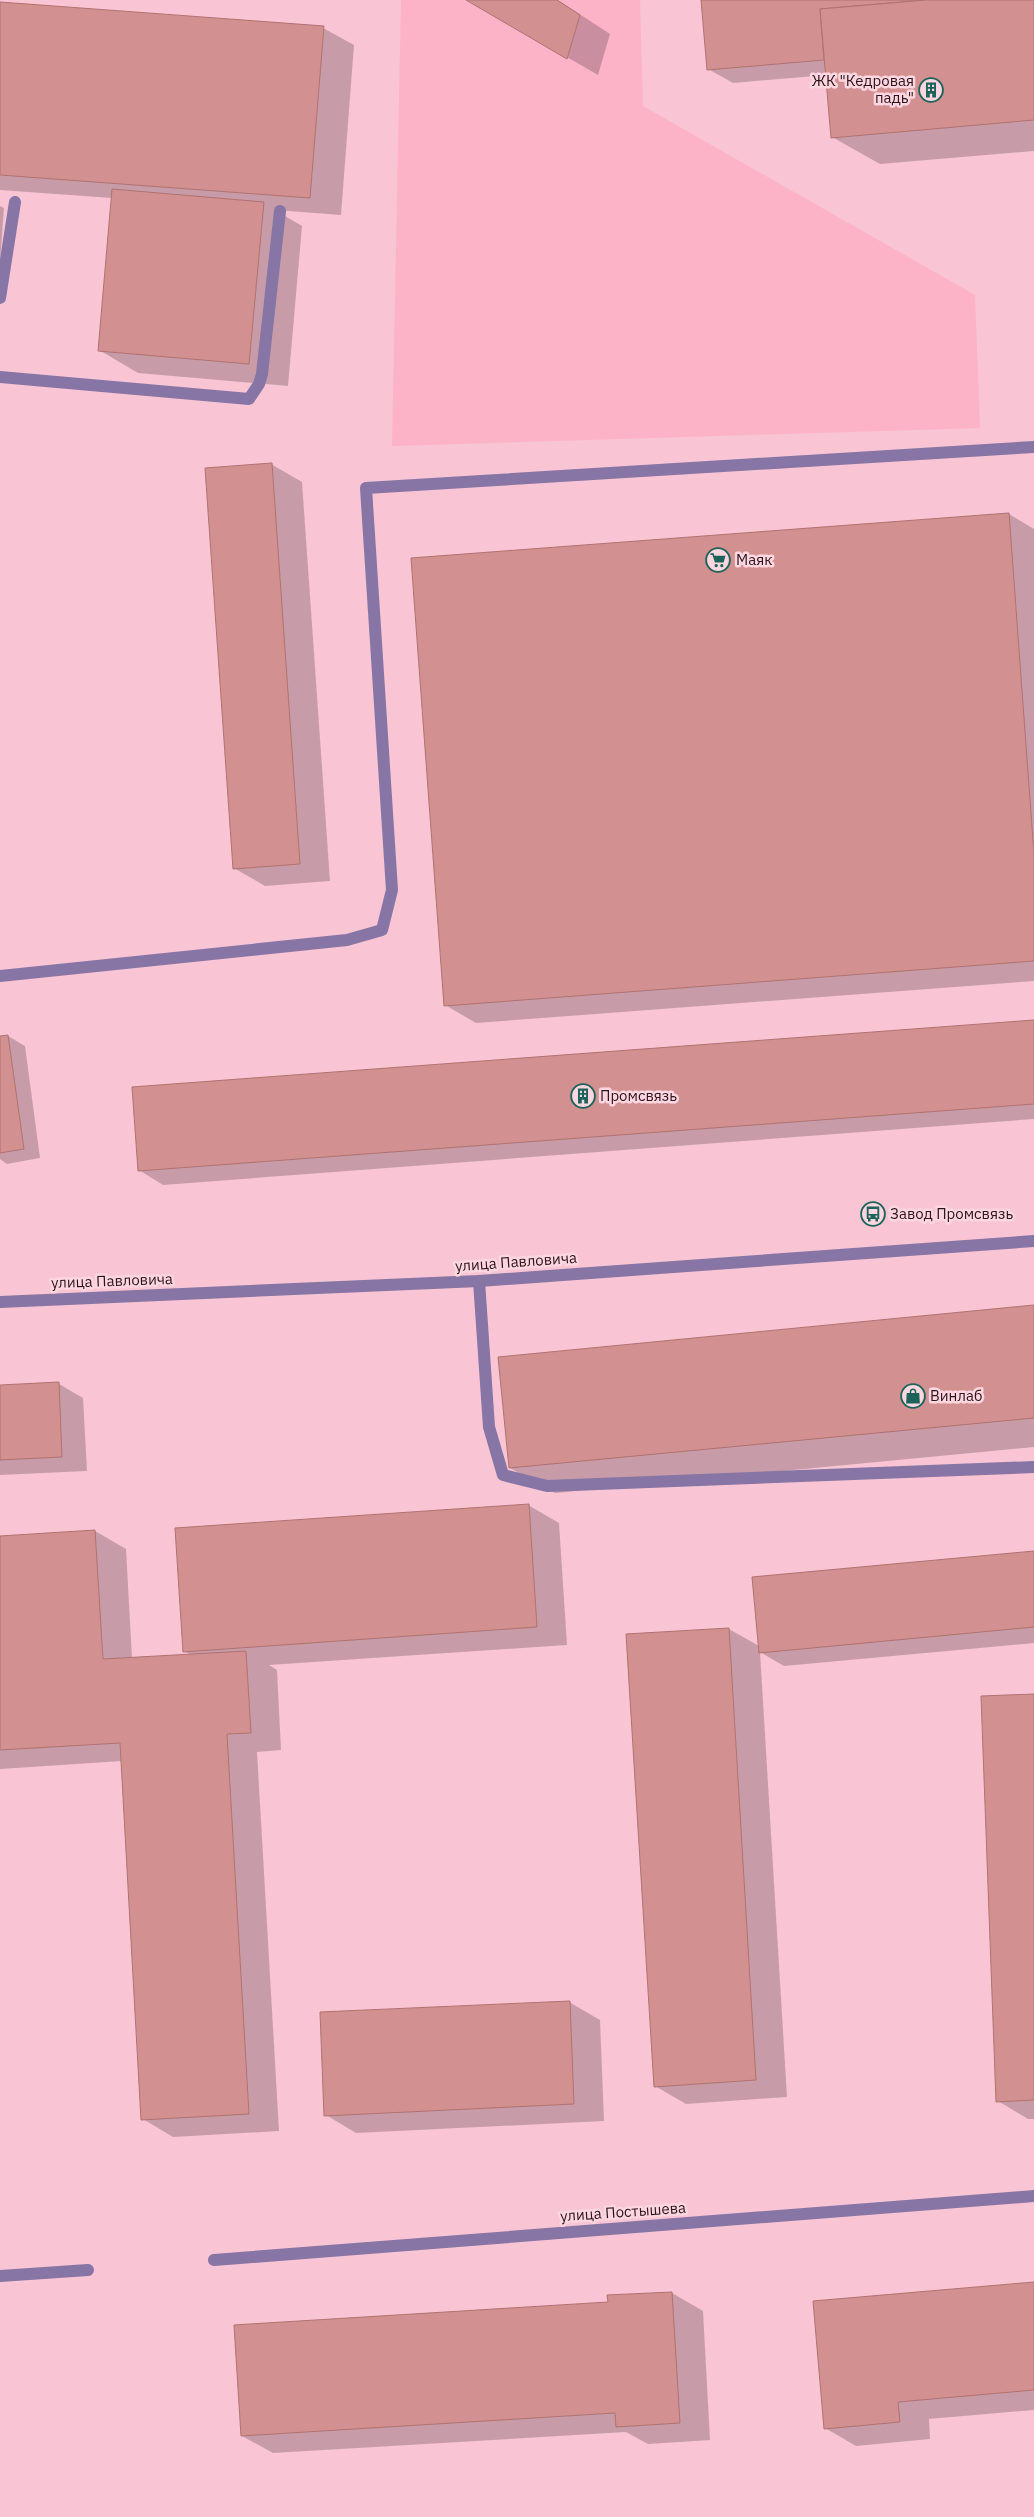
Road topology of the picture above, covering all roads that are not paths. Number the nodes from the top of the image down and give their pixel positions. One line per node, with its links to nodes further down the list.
1 (14, 202): 3 (street)
2 (280, 211): 4 (street)
3 (0, 298)
4 (0, 377)
5 (1034, 447): 6 (street)
6 (0, 976)
7 (1034, 1241): 8 (street, улица Павловича)
8 (478, 1282): 9 (street, улица Павловича); 10 (street)
9 (0, 1302)
10 (1034, 1467)
11 (1034, 2196): 12 (street, улица Постышева)
12 (214, 2260)
13 (88, 2270): 14 (street)
14 (0, 2276)

